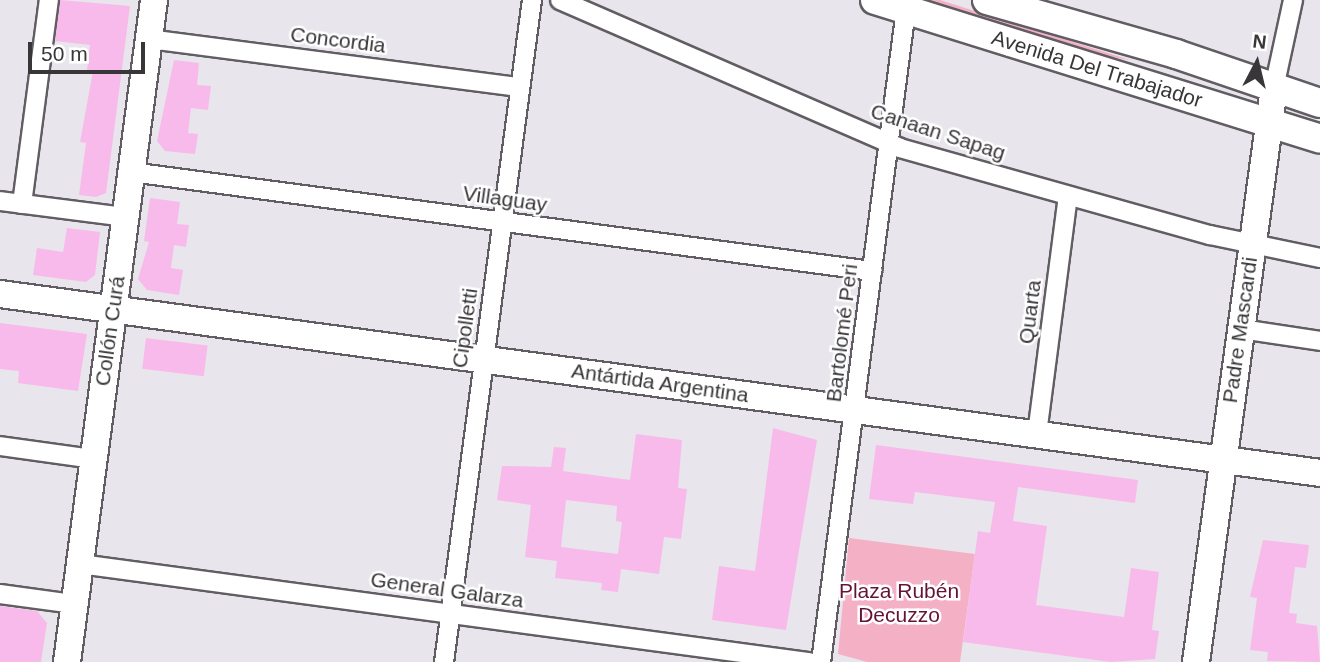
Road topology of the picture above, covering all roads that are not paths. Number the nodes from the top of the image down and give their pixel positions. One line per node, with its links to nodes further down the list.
1 (49, 0): 21 (street)
2 (154, 0): 9 (main road, Collón Curá)
3 (532, 0): 12 (street, Cipolletti)
4 (560, 0): 17 (street, Canaan Sapag)
5 (875, 0): 8 (main road, Avenida Del Trabajador)
6 (987, 0): 13 (main road, Avenida Del Trabajador)
7 (1293, 0): 13 (street, Padre Mascardi)
8 (906, 9): 15 (main road, Avenida Del Trabajador); 17 (street, Bartolomé Peri)
9 (149, 39): 12 (street, Concordia); 18 (main road, Collón Curá)
10 (1152, 51): 10 (street)
11 (1145, 72): 11 (street)
12 (520, 87): 23 (street, Cipolletti)
13 (1274, 88): 14 (main road, Avenida Del Trabajador); 15 (main road, Padre Mascardi)
14 (1320, 103)
15 (1268, 123): 16 (main road, Avenida Del Trabajador); 24 (main road, Padre Mascardi)
16 (1320, 139)
17 (888, 144): 19 (street, Canaan Sapag); 26 (street, Bartolomé Peri)
18 (131, 172): 22 (main road, Collón Curá); 23 (street, Villaguay)
19 (1068, 196): 24 (street, Canaan Sapag); 33 (street, Quarta)
20 (0, 201): 21 (street)
21 (22, 204): 22 (street)
22 (125, 217): 28 (main road, Collón Curá)
23 (503, 221): 26 (street, Villaguay); 31 (street, Cipolletti)
24 (1252, 244): 25 (street, Canaan Sapag); 29 (main road, Padre Mascardi)
25 (1320, 258)
26 (872, 271): 32 (street, Bartolomé Peri)
27 (0, 294): 28 (main road, Antártida Argentina)
28 (113, 309): 31 (main road, Antártida Argentina); 35 (main road, Collón Curá)
29 (1241, 329): 30 (street); 36 (main road, Padre Mascardi)
30 (1320, 341)
31 (484, 359): 32 (main road, Antártida Argentina); 41 (street, Cipolletti)
32 (855, 409): 33 (main road, Antártida Argentina); 45 (street, Bartolomé Peri)
33 (1037, 434): 36 (main road, Antártida Argentina)
34 (0, 446): 35 (street)
35 (94, 459): 38 (main road, Collón Curá)
36 (1223, 459): 37 (main road, Antártida Argentina); 46 (main road, Padre Mascardi)
37 (1320, 473)
38 (80, 564): 40 (main road, Collón Curá); 41 (street, General Galarza)
39 (0, 594): 40 (street)
40 (74, 604): 42 (main road, Collón Curá)
41 (450, 614): 43 (street, Cipolletti); 44 (street, General Galarza)
42 (67, 662)
43 (444, 662)
44 (809, 662)
45 (821, 662)
46 (1196, 662)

